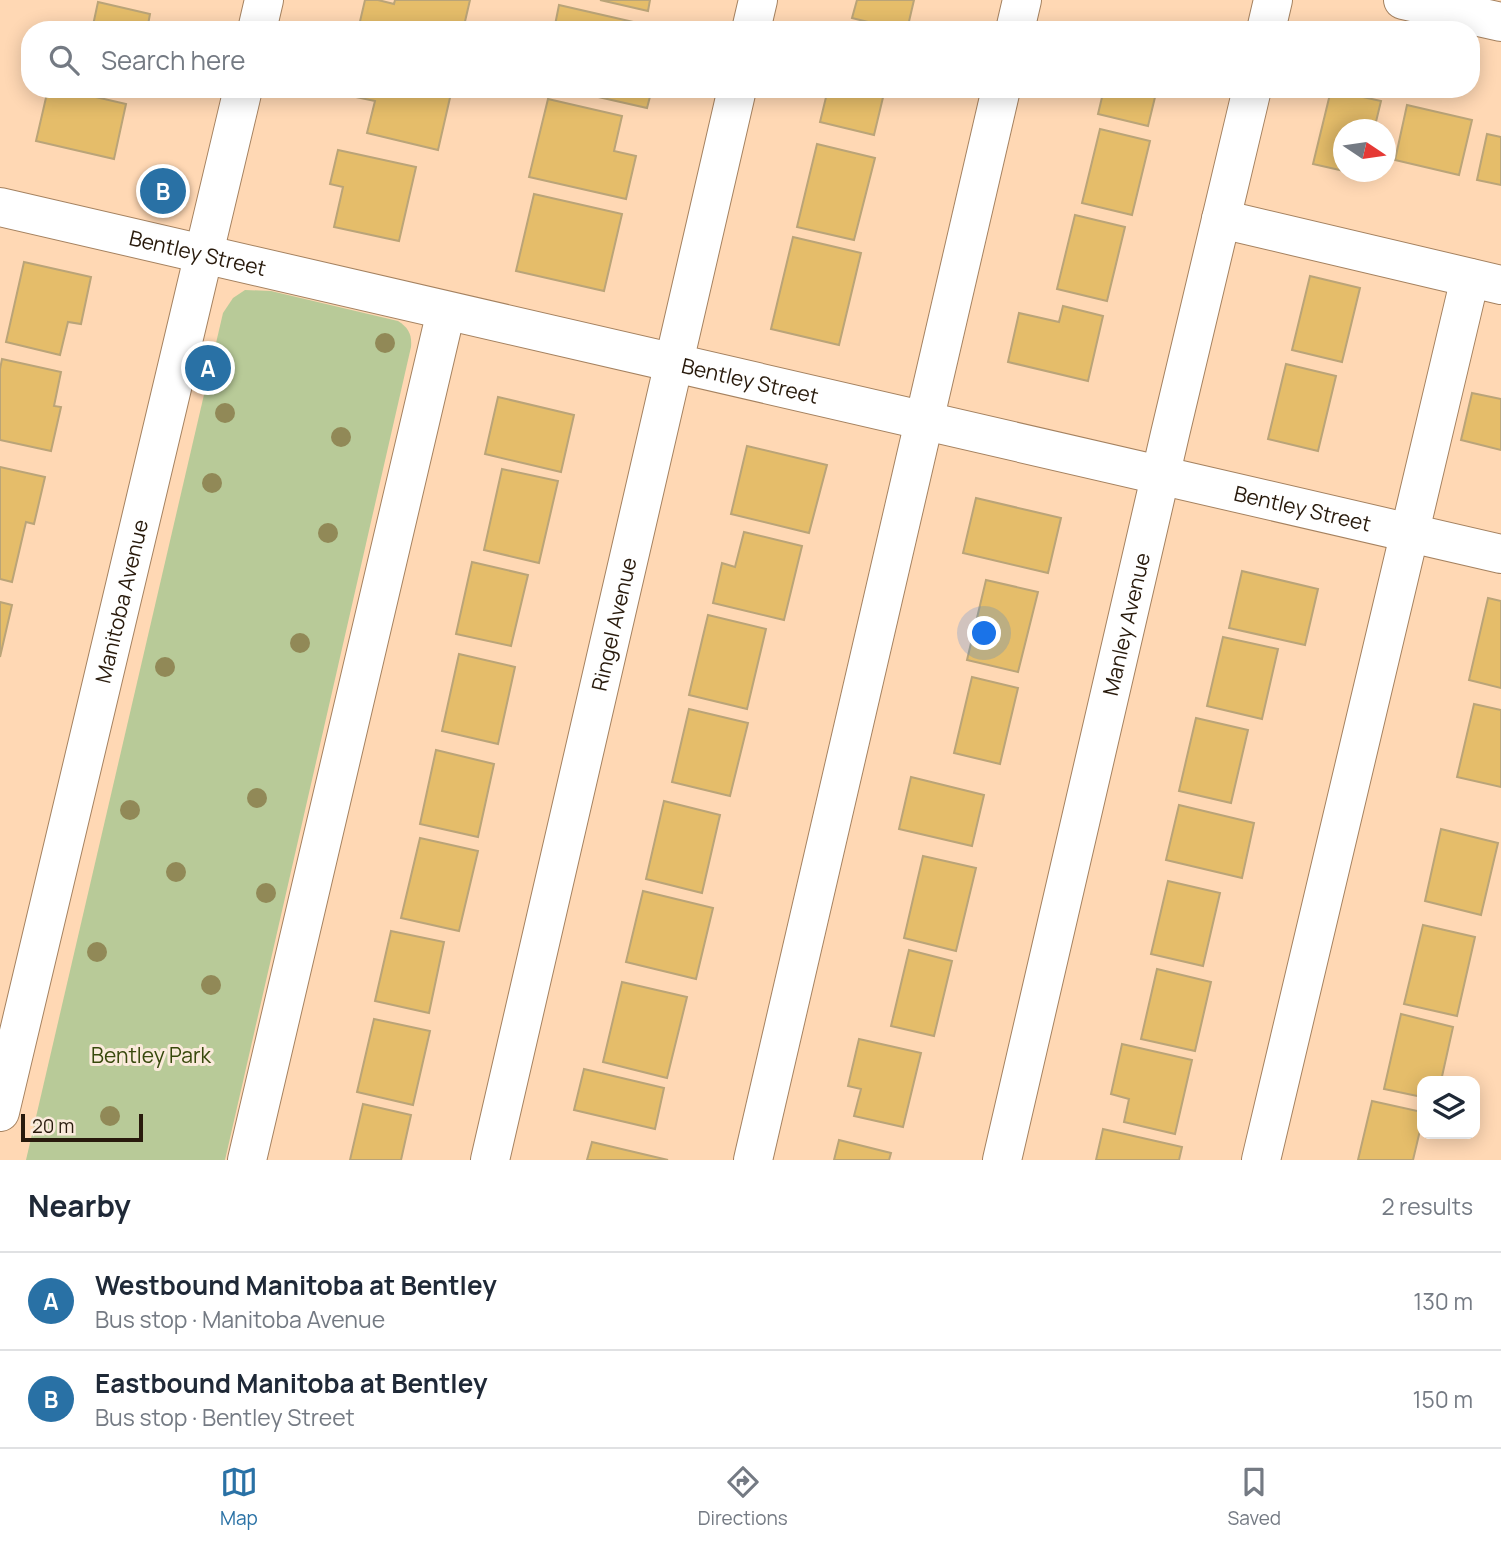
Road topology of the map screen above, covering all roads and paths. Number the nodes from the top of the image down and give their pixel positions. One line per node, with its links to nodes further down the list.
1 (264, 0): 6 (street)
2 (758, 0): 7 (street)
3 (1022, 0): 8 (street)
4 (1273, 0): 9 (street)
5 (1403, 0): 10 (street)
6 (259, 21)
7 (753, 21)
8 (1017, 21)
9 (1268, 21)
10 (1501, 22)
11 (241, 98): 17 (street, Manitoba Avenue)
12 (735, 98): 20 (street, Ringel Avenue)
13 (999, 98): 21 (street)
14 (1250, 98): 16 (street, Manley Avenue)
15 (0, 207): 17 (street, Bentley Street)
16 (1222, 219): 18 (street); 22 (street, Manley Avenue)
17 (204, 255): 19 (street, Bentley Street); 25 (street, Manitoba Avenue)
18 (1486, 281): 23 (street)
19 (446, 311): 20 (street, Bentley Street); 26 (street)
20 (674, 363): 21 (street, Bentley Street); 27 (street, Ringel Avenue)
21 (925, 421): 22 (street, Bentley Street); 28 (street)
22 (1161, 476): 23 (street, Bentley Street); 29 (street, Manley Avenue)
23 (1410, 533): 24 (street, Bentley Street); 30 (street)
24 (1501, 554)
25 (0, 1112)
26 (247, 1160)
27 (490, 1160)
28 (753, 1160)
29 (1002, 1160)
30 (1261, 1160)

